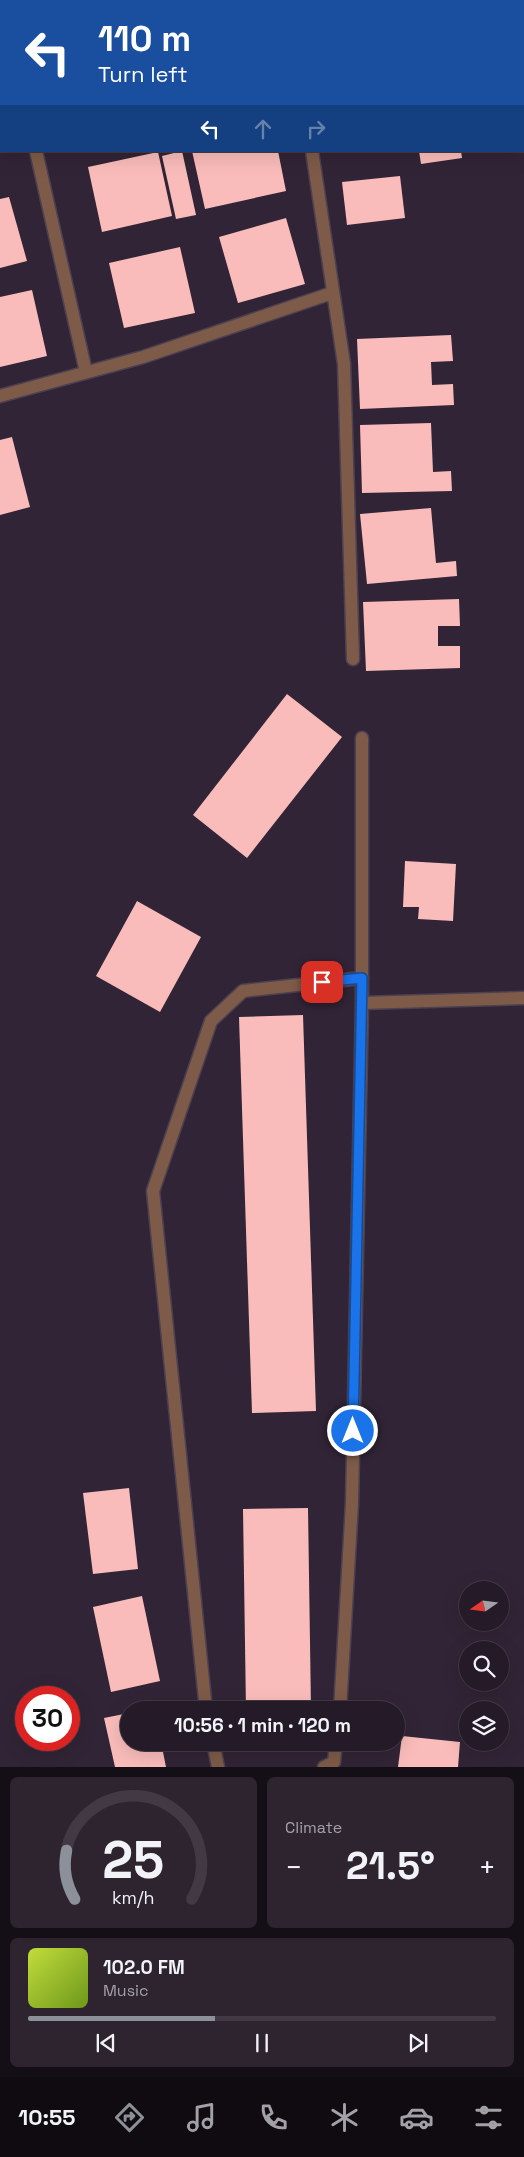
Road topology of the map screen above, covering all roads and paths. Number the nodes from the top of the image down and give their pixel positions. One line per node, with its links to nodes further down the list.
1 (36, 152): 4 (street)
2 (312, 152): 3 (street)
3 (332, 293): 4 (street); 6 (street)
4 (86, 372): 5 (street)
5 (0, 396)
6 (352, 659)
7 (362, 738): 8 (street)
8 (362, 978): 10 (street); 11 (street)
9 (524, 998): 10 (street)
10 (362, 1003): 12 (street)
11 (205, 1701)
12 (341, 1701)
13 (215, 1751): 15 (street)
14 (335, 1751): 16 (street)
15 (218, 1767)
16 (324, 1767)

